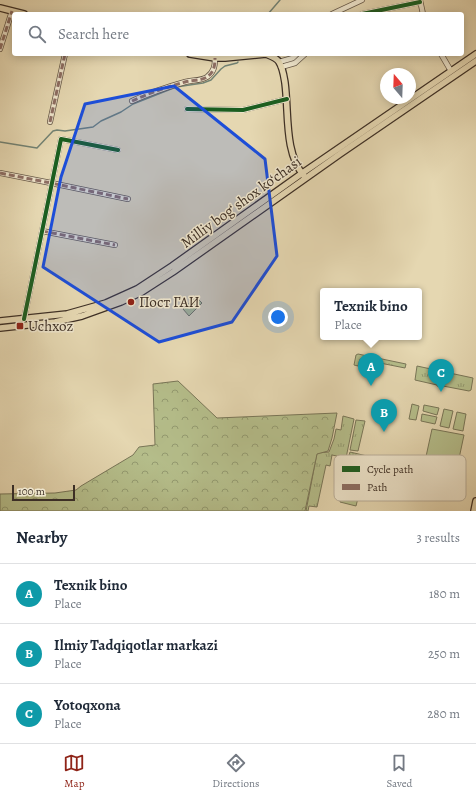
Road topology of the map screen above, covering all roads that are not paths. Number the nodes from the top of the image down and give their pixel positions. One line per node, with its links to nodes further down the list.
1 (362, 0): 6 (street)
2 (420, 1): 7 (street); 8 (street)
3 (0, 8): 4 (main road)
4 (12, 11): 5 (main road); 9 (street)
5 (16, 12)
6 (336, 12)
7 (371, 12)
8 (423, 12)
9 (0, 49)
10 (476, 54): 21 (main road, Milliy bog‘ shox ko‘chasi)
11 (65, 56): 26 (street)
12 (202, 56): 18 (main road)
13 (240, 56): 18 (main road)
14 (272, 56): 20 (main road)
15 (295, 56): 20 (street)
16 (303, 56): 20 (street)
17 (442, 56): 21 (street)
18 (215, 58): 23 (street)
19 (476, 61): 24 (main road, Milliy bog‘ shox ko‘chasi)
20 (280, 65): 22 (main road)
21 (451, 71): 24 (main road, Milliy bog‘ shox ko‘chasi)
22 (287, 100): 25 (street); 29 (main road)
23 (132, 101)
24 (406, 105): 29 (main road, Milliy bog‘ shox ko‘chasi)
25 (187, 109)
26 (50, 122)
27 (118, 150): 30 (street)
28 (0, 173): 30 (street)
29 (303, 176): 34 (main road, Milliy bog‘ shox ko‘chasi); 36 (main road, Milliy bog‘ shox ko‘chasi)
30 (51, 182): 31 (street); 32 (street)
31 (128, 199)
32 (42, 231): 33 (street); 34 (street)
33 (115, 245)
34 (24, 319): 35 (main road, Milliy bog‘ shox ko‘chasi)
35 (0, 321)
36 (0, 328)
37 (476, 501): 38 (main road)
38 (474, 511)

